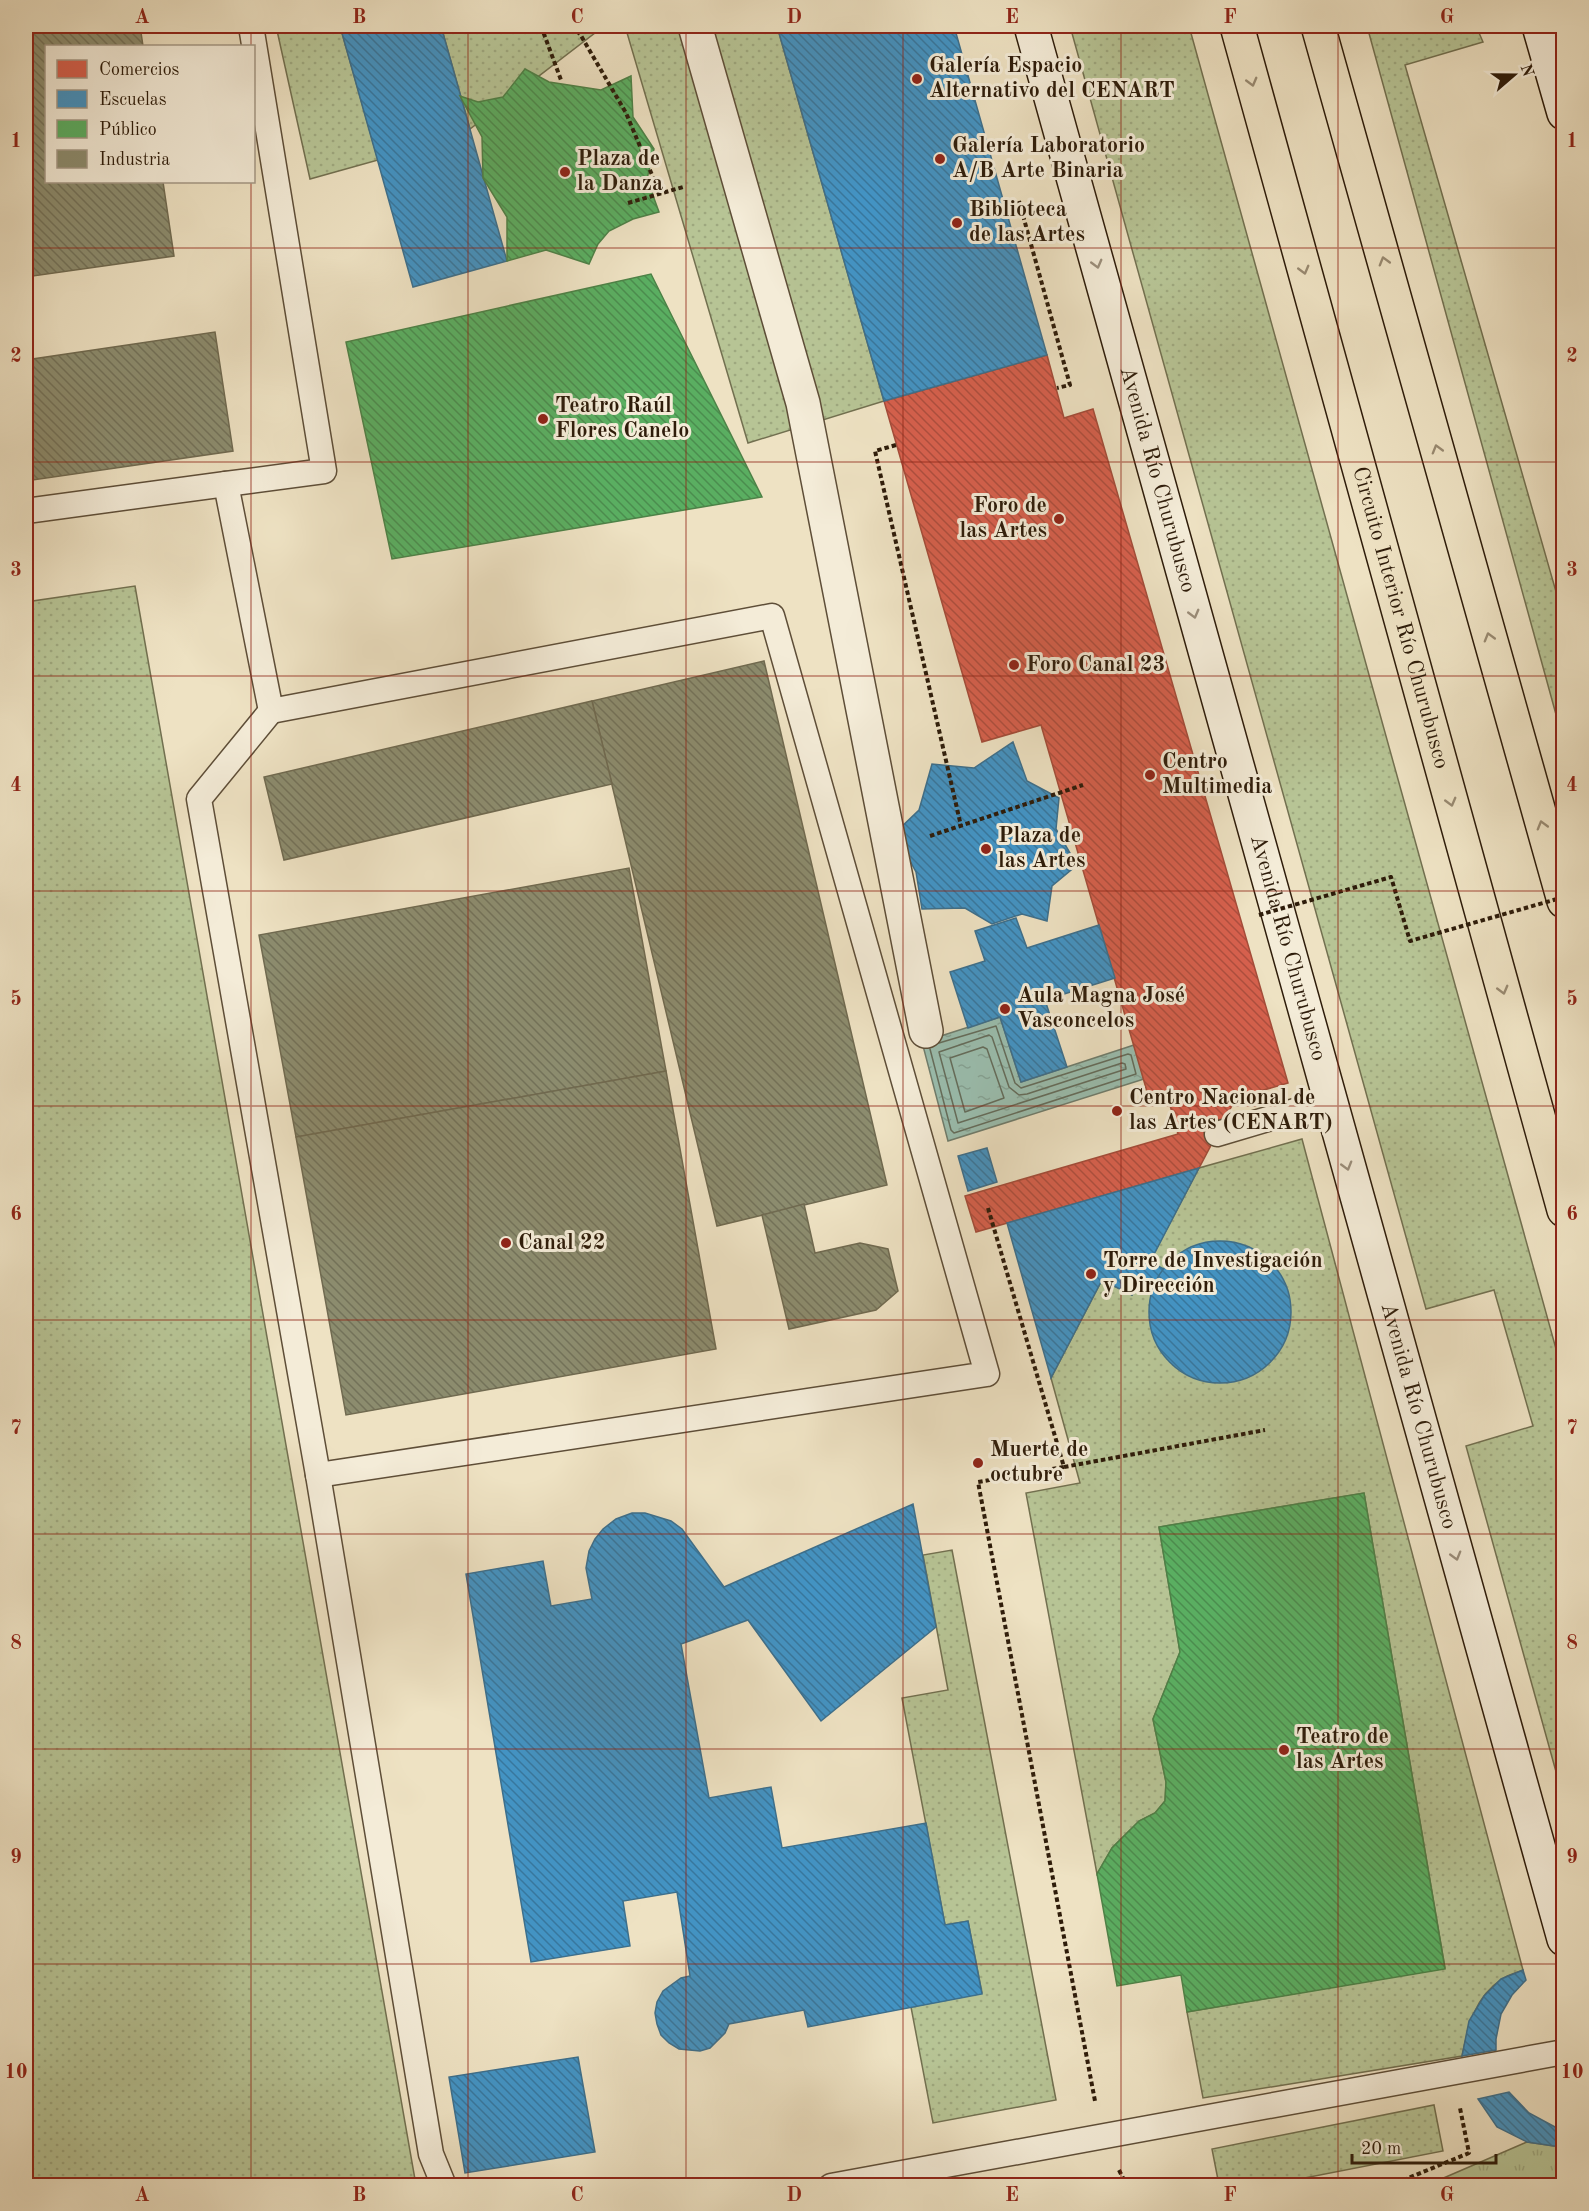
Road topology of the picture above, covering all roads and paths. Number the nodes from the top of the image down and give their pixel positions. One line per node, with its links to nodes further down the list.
1 (251, 26): 9 (lane)
2 (541, 26): 11 (path)
3 (571, 26): 14 (path)
4 (695, 26): 24 (main road)
5 (1031, 26): 28 (main road, Avenida Río Churubusco, one-way to 28)
6 (1237, 26): 31 (highway, Circuito Interior Río Churubusco, one-way to 31)
7 (1318, 26): 25 (highway, one-way to 7)
8 (1539, 26): 12 (main road)
9 (254, 45)
10 (255, 50): 19 (lane)
11 (561, 80)
12 (1563, 113)
13 (683, 187): 14 (path)
14 (660, 194): 16 (path)
15 (1019, 201): 17 (path)
16 (628, 203)
17 (1057, 388)
18 (896, 445): 23 (path)
19 (226, 484): 20 (lane); 21 (lane)
20 (26, 511)
21 (270, 711): 34 (lane); 34 (lane)
22 (1083, 785): 23 (path)
23 (961, 826): 24 (path)
24 (890, 849): 27 (main road)
25 (1563, 899): 26 (path, bridge)
26 (1259, 915)
27 (926, 1030)
28 (1329, 1101): 29 (lane); 35 (main road, Avenida Río Churubusco, one-way to 35)
29 (1217, 1134)
30 (988, 1208): 33 (path)
31 (1563, 1210)
32 (1265, 1430): 33 (path)
33 (1064, 1467): 38 (path)
34 (318, 1475): 39 (lane)
35 (1563, 1939)
36 (1563, 2052): 37 (lane)
37 (1452, 2072): 38 (lane); 42 (path)
38 (1102, 2136): 40 (lane); 41 (path)
39 (444, 2186)
40 (831, 2186)
41 (1127, 2186)
42 (1389, 2186)

